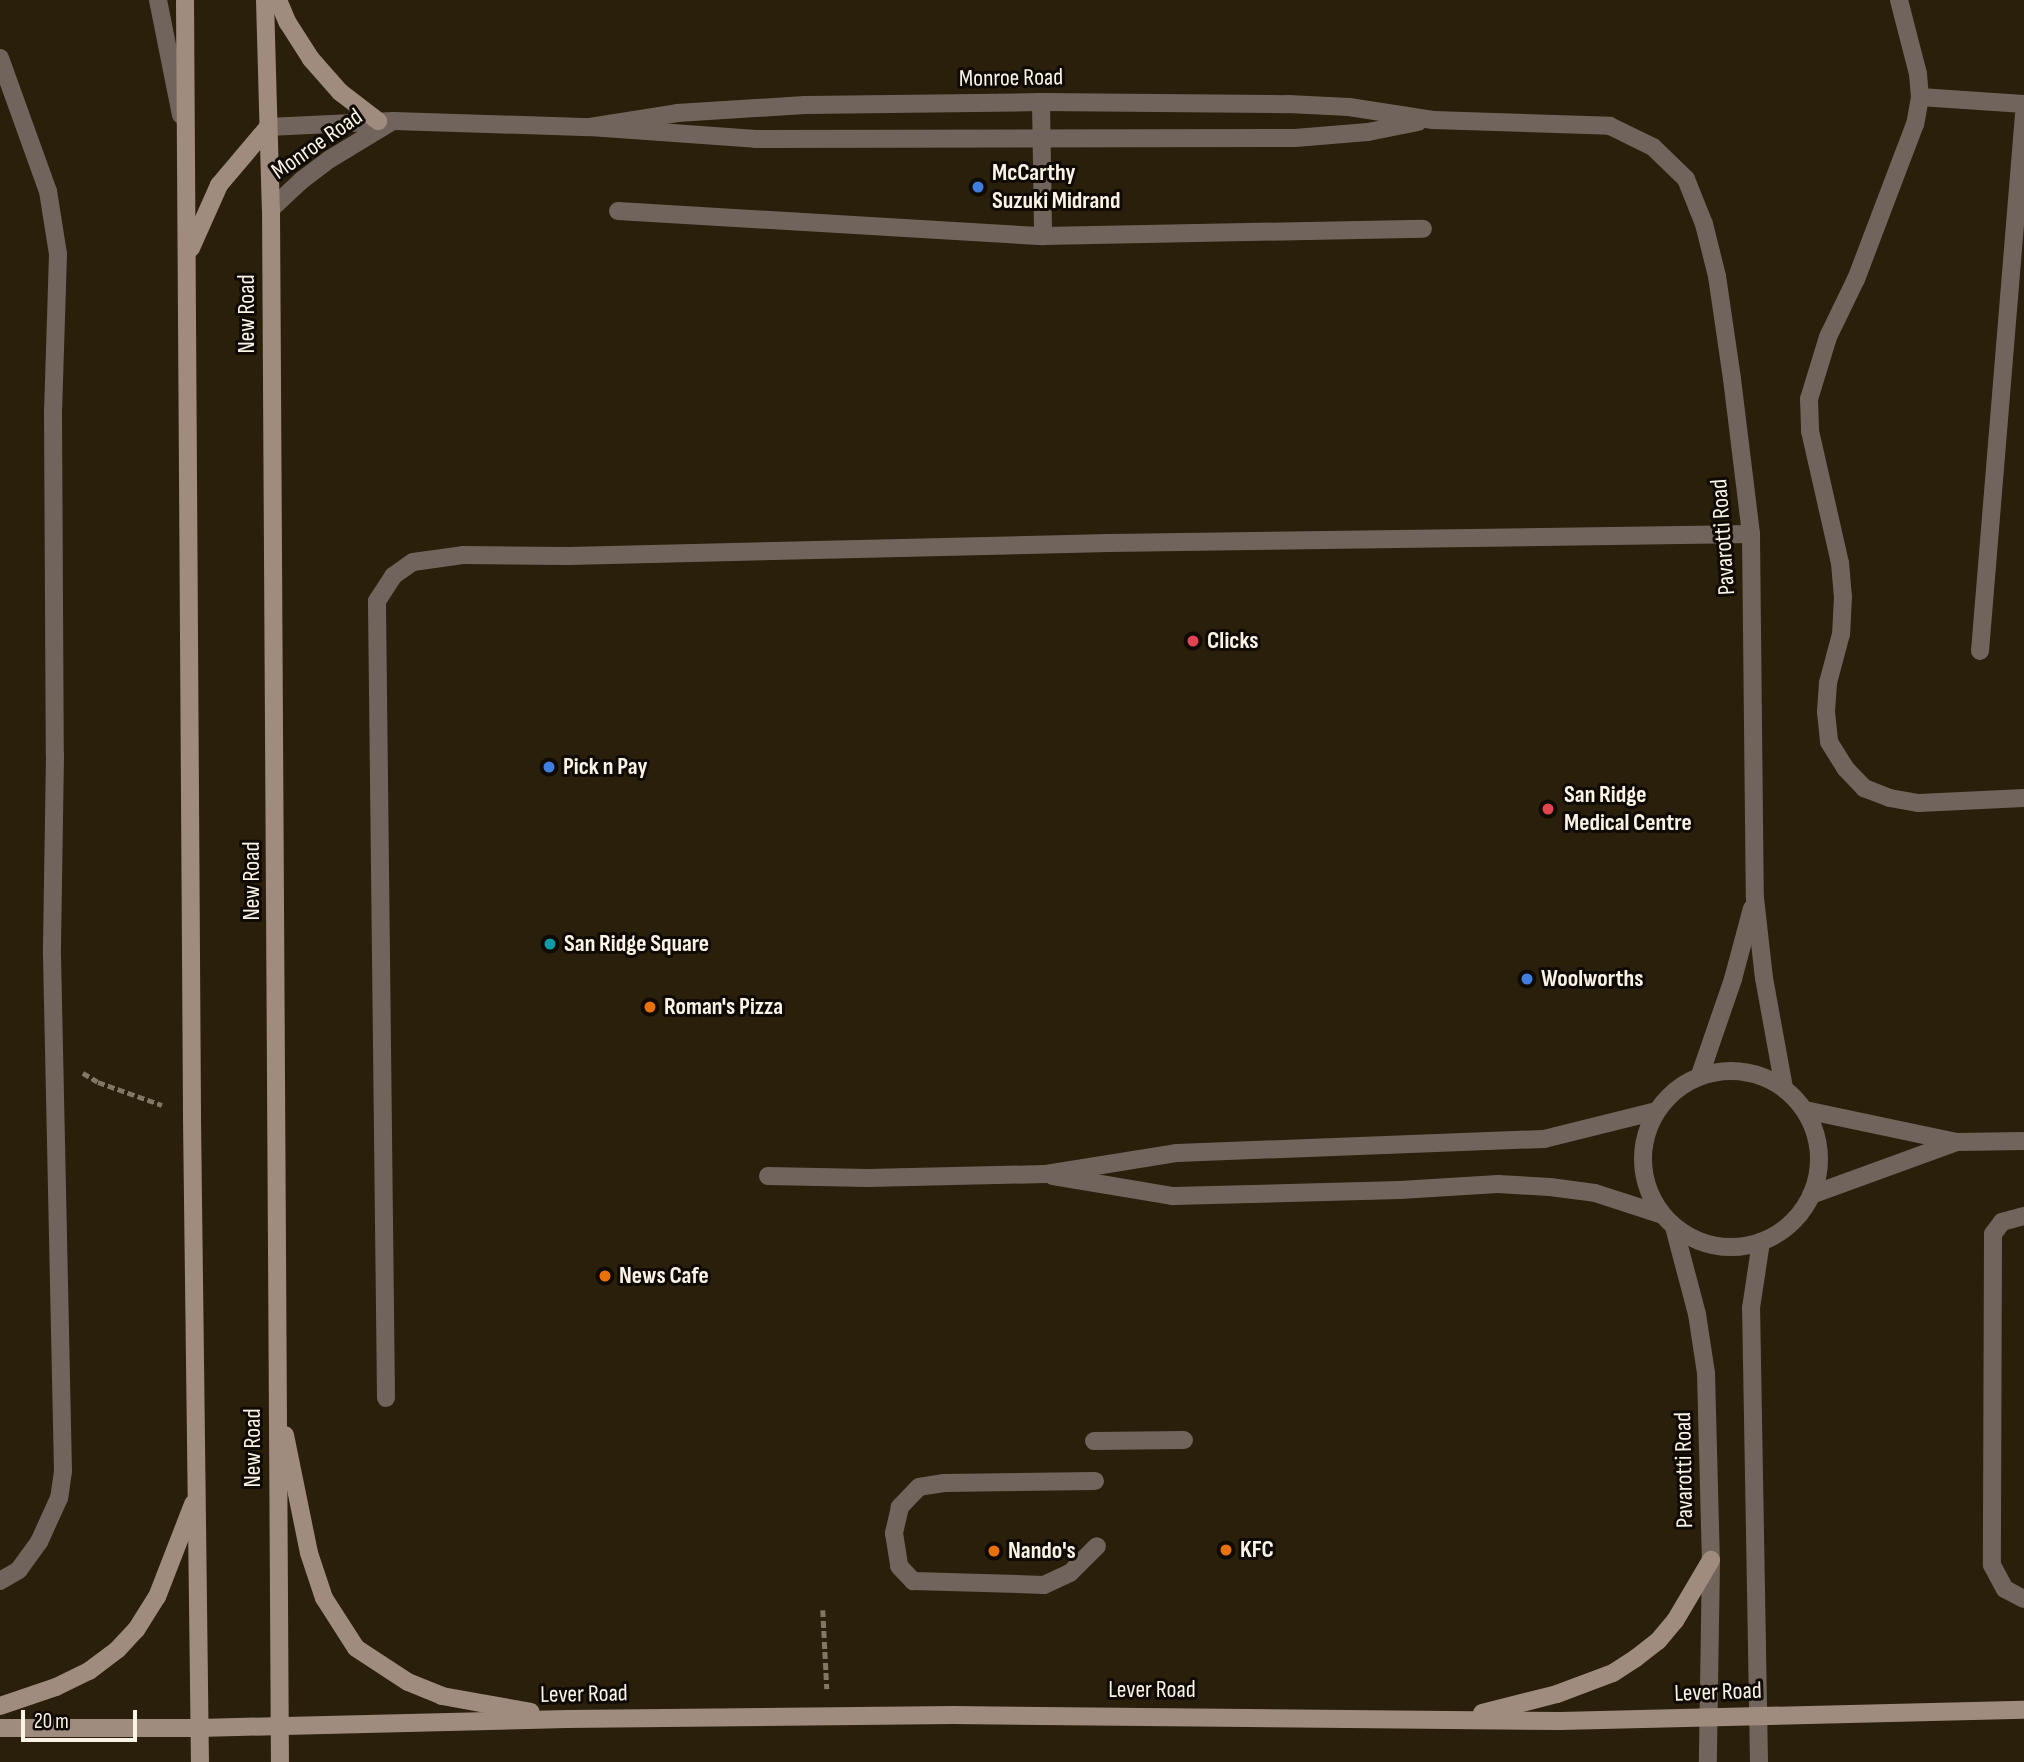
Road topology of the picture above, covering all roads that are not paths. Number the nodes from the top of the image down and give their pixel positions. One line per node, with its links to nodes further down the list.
1 (158, 0): 16 (street)
2 (184, 0): 16 (main road)
3 (265, 0): 13 (main road, New Road)
4 (278, 0): 12 (main road)
5 (1899, 0): 7 (street)
6 (0, 58): 47 (street)
7 (1920, 97): 9 (street); 25 (street)
8 (1041, 102): 11 (street, Monroe Road); 14 (street, Monroe Road); 15 (street)
9 (2024, 104)
10 (2024, 115): 24 (street)
11 (1433, 120): 15 (street, Monroe Road); 17 (street, Monroe Road)
12 (386, 121): 13 (street, Monroe Road); 14 (street, Monroe Road); 18 (street, Monroe Road)
13 (268, 127): 18 (main road, New Road); 22 (main road)
14 (590, 127): 15 (street, Monroe Road)
15 (1042, 139): 21 (street)
16 (187, 143): 22 (main road)
17 (1686, 179): 23 (street, Pavarotti Road)
18 (271, 209): 39 (main road, New Road)
19 (618, 211): 21 (street)
20 (1423, 229): 21 (street)
21 (1043, 236)
22 (188, 254): 44 (main road)
23 (1751, 534): 26 (street, Pavarotti Road); 40 (street)
24 (1980, 652)
25 (2024, 798)
26 (1755, 898): 27 (street, Pavarotti Road); 28 (street, Pavarotti Road)
27 (1700, 1076): 28 (street); 30 (street)
28 (1784, 1088): 29 (street)
29 (1805, 1110): 32 (street); 35 (street)
30 (1656, 1111): 33 (street); 37 (street)
31 (2024, 1141): 32 (street)
32 (1957, 1142): 35 (street)
33 (1046, 1174): 34 (street); 37 (street)
34 (768, 1176)
35 (1811, 1195): 38 (street)
36 (2024, 1216): 48 (street)
37 (1669, 1221): 38 (street); 46 (street, Pavarotti Road)
38 (1761, 1242): 51 (street)
39 (277, 1398): 53 (main road); 55 (main road, New Road)
40 (386, 1398)
41 (1184, 1440): 42 (street)
42 (1094, 1441)
43 (1096, 1481): 45 (street)
44 (198, 1490): 49 (main road); 57 (main road)
45 (1097, 1546)
46 (1711, 1560): 52 (street, Pavarotti Road); 54 (main road)
47 (0, 1581)
48 (2024, 1599)
49 (0, 1706)
50 (2024, 1710): 51 (main road, Lever Road)
51 (1759, 1715): 52 (main road, Lever Road); 61 (street)
52 (1707, 1716): 54 (main road, Lever Road); 60 (street, Pavarotti Road)
53 (567, 1719): 54 (main road, Lever Road); 55 (main road, Lever Road)
54 (1458, 1719)
55 (279, 1726): 57 (main road, Lever Road); 59 (main road, New Road)
56 (0, 1728): 57 (main road, Lever Road)
57 (199, 1728): 58 (main road)
58 (200, 1762)
59 (280, 1762)
60 (1708, 1762)
61 (1759, 1762)

